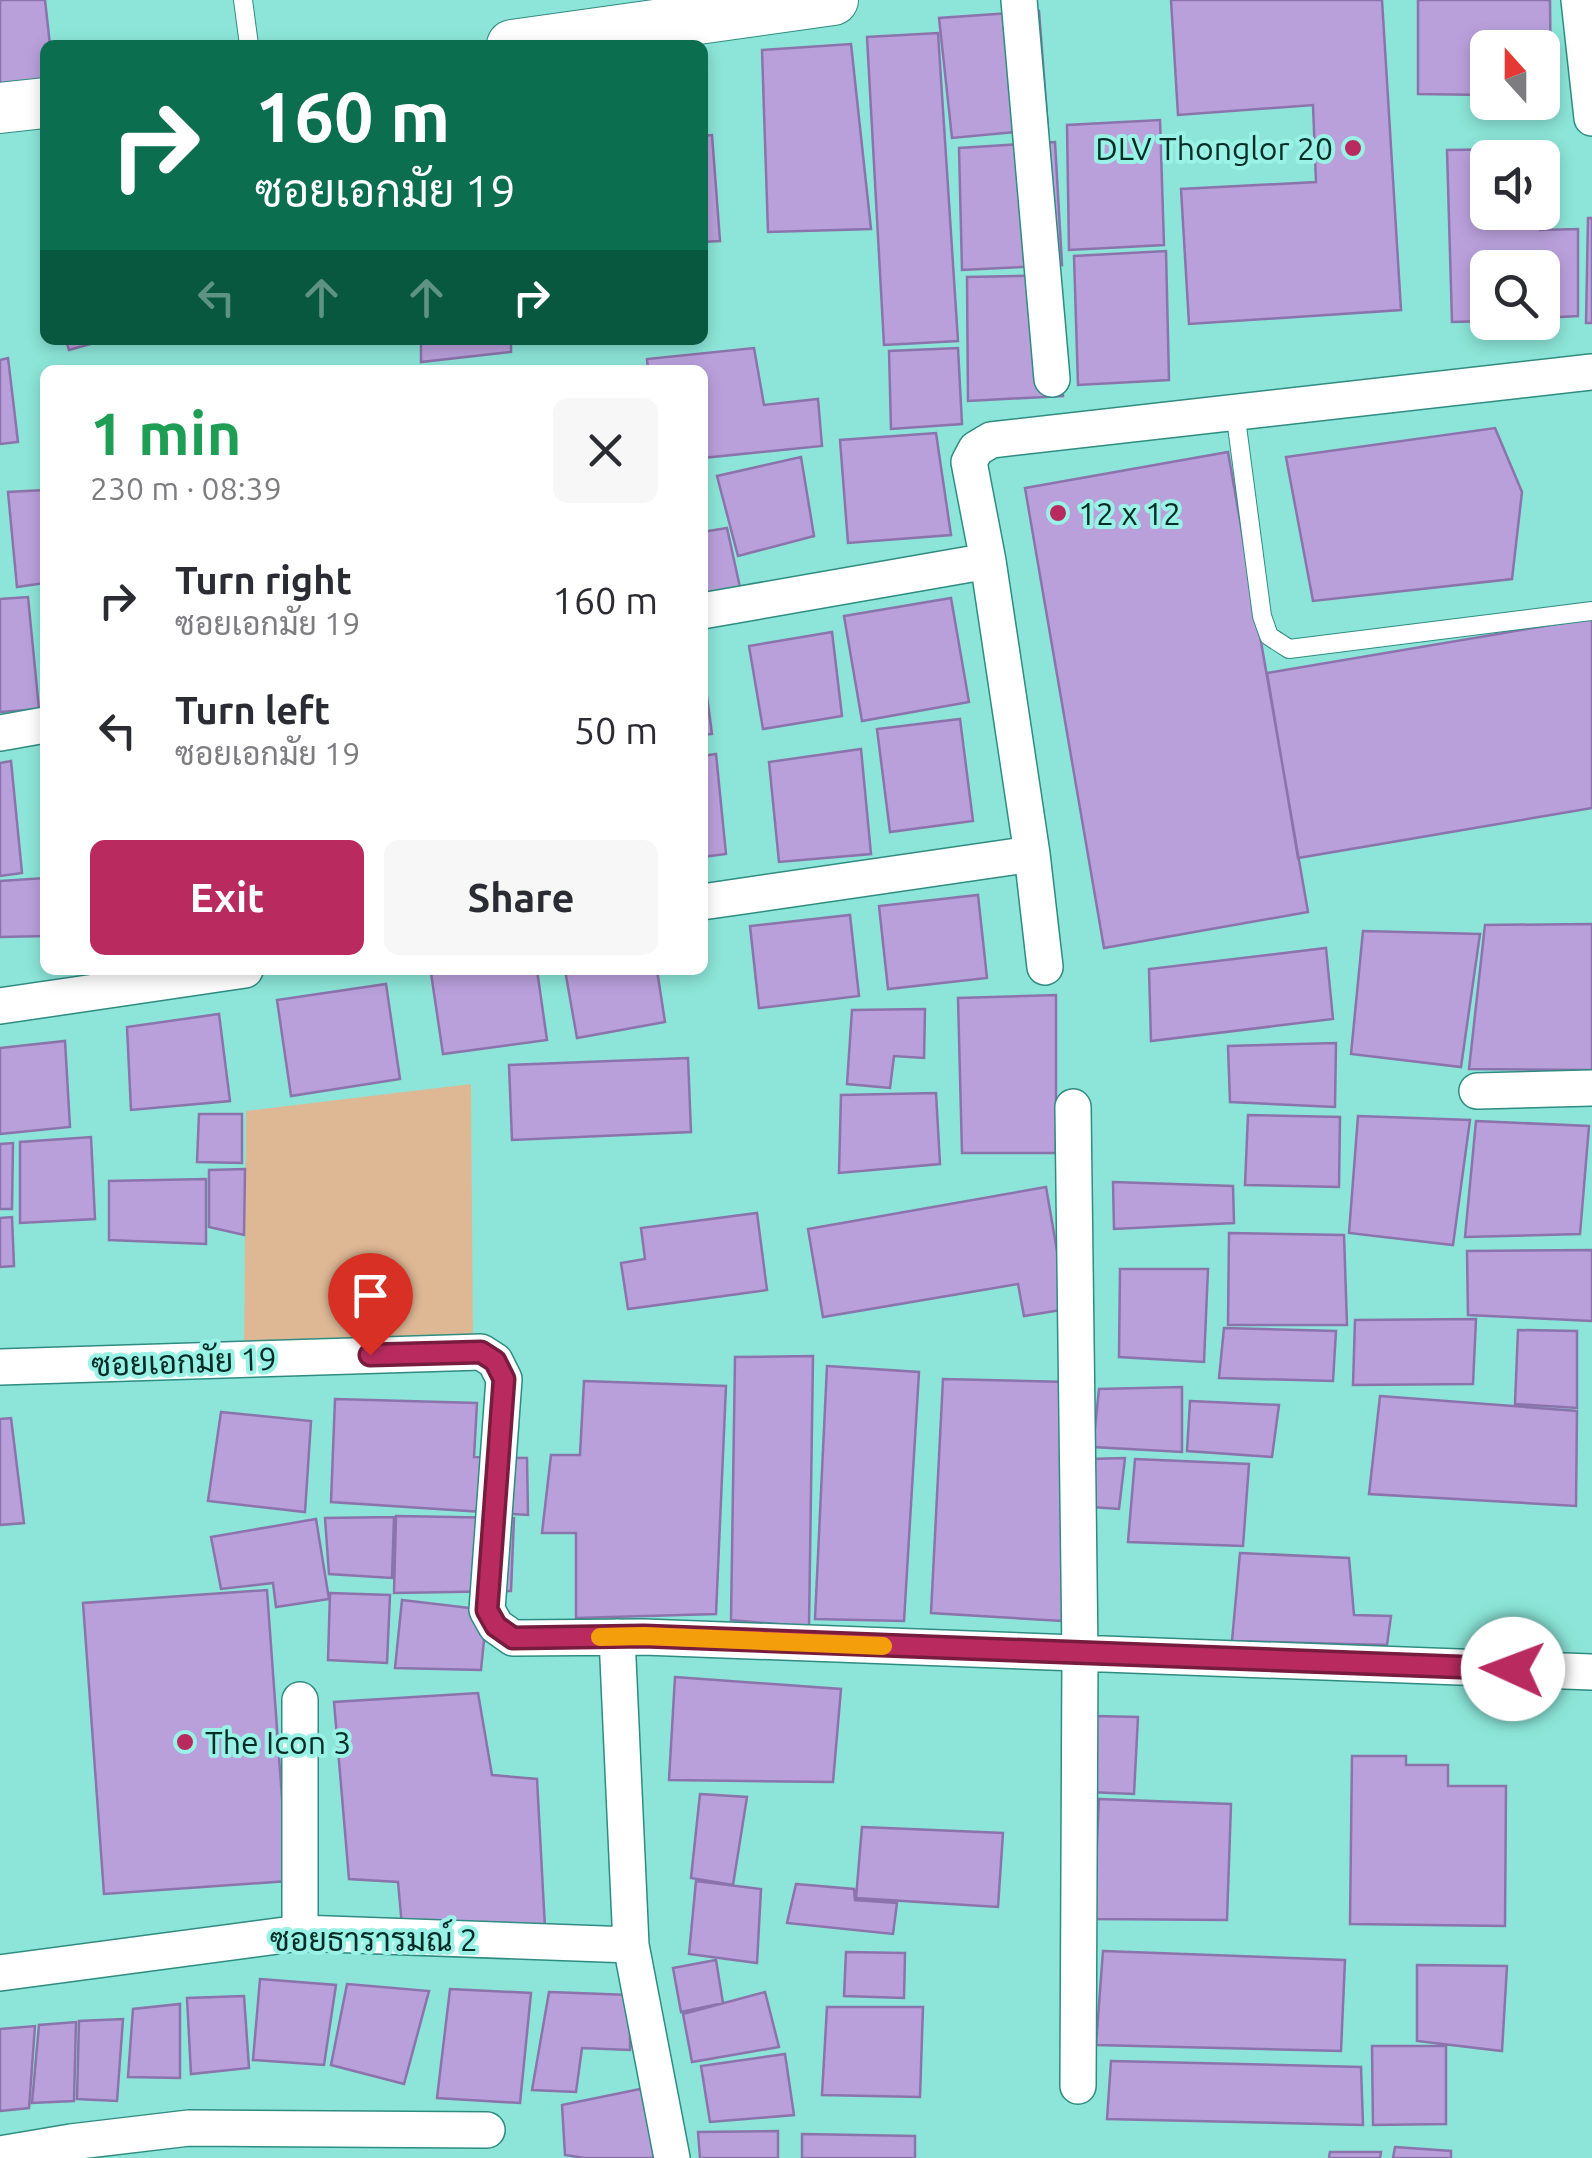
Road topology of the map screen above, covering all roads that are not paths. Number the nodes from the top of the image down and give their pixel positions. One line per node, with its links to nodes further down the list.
1 (243, 0): 5 (lane)
2 (833, 0): 6 (street)
3 (1019, 0): 11 (street)
4 (1579, 0): 9 (street)
5 (248, 40)
6 (548, 40)
7 (40, 104): 8 (street)
8 (0, 108)
9 (1592, 118)
10 (1592, 372): 12 (street)
11 (1052, 379)
12 (1235, 411): 13 (street); 15 (lane)
13 (988, 561): 14 (street); 18 (street)
14 (708, 609)
15 (1592, 611)
16 (40, 726): 17 (street)
17 (0, 732)
18 (1032, 854): 19 (street); 20 (street)
19 (708, 901)
20 (1045, 967)
21 (211, 975): 22 (street)
22 (0, 1006)
23 (1592, 1088): 24 (street)
24 (1477, 1091)
25 (1073, 1106): 28 (street)
26 (0, 1367): 27 (street, ซอยเอกมัย 19)
27 (618, 1637): 28 (street, ซอยเอกมัย 19); 32 (street)
28 (1080, 1653): 29 (street, ซอยเอกมัย 19); 34 (street)
29 (1592, 1672)
30 (300, 1700): 31 (street)
31 (300, 1933): 32 (street, ซอยธารารมณ์ 2); 33 (street, ซอยธารารมณ์ 2)
32 (631, 1945): 37 (street)
33 (0, 1974)
34 (1078, 2086)
35 (486, 2130): 36 (street)
36 (0, 2154)
37 (672, 2158)

